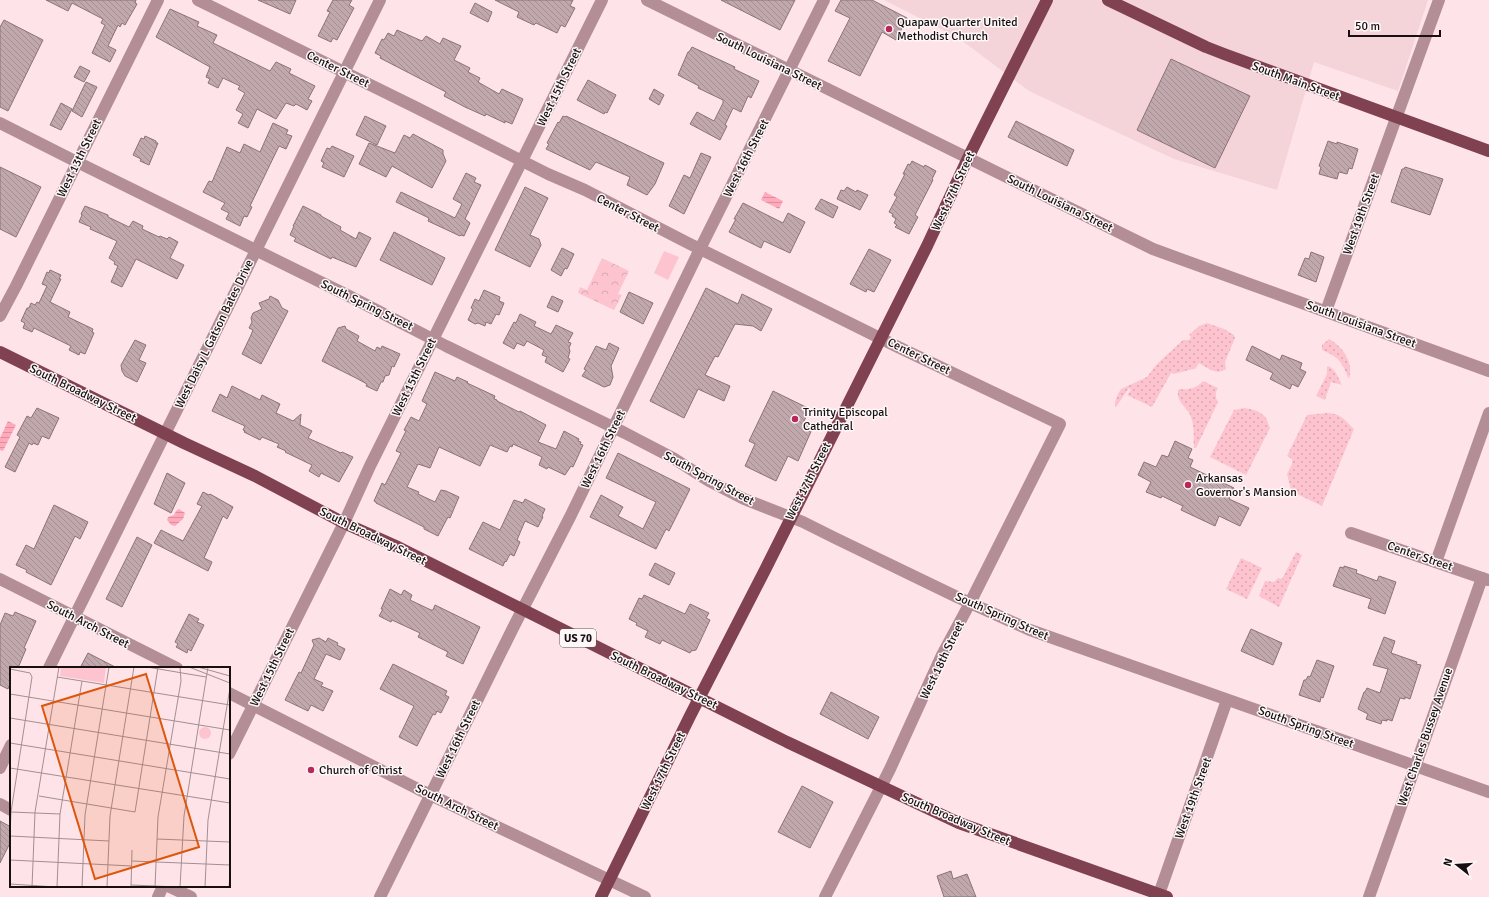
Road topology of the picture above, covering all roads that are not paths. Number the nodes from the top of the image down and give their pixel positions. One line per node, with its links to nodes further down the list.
1 (158, 0): 17 (street, West 13th Street)
2 (198, 0): 11 (street, Center Street)
3 (380, 0): 11 (street, West Daisy L Gatson Bates Drive)
4 (602, 0): 16 (street, West 15th Street)
5 (647, 0): 10 (street, South Louisiana Street)
6 (824, 0): 10 (street, West 16th Street)
7 (1047, 0): 15 (main road, West 17th Street)
8 (1108, 0): 12 (main road, South Main Street)
9 (1439, 0): 12 (street, West 19th Street)
10 (790, 71): 15 (street, South Louisiana Street); 18 (street, West 16th Street)
11 (344, 72): 16 (street, Center Street); 19 (street, West Daisy L Gatson Bates Drive)
12 (1397, 116): 14 (main road, South Main Street); 20 (street, West 19th Street)
13 (0, 123): 17 (street, South Spring Street)
14 (1489, 151)
15 (968, 158): 20 (street, South Louisiana Street); 22 (main road, West 17th Street)
16 (522, 161): 18 (street, Center Street); 23 (street, West 15th Street)
17 (76, 162): 19 (street, South Spring Street); 21 (street, West 13th Street)
18 (700, 249): 22 (street, Center Street); 28 (street, West 16th Street)
19 (256, 250): 23 (street, South Spring Street); 29 (street, West Daisy L Gatson Bates Drive)
20 (1326, 311): 25 (street, South Louisiana Street)
21 (0, 316)
22 (880, 338): 27 (street, Center Street); 30 (main road, West 17th Street)
23 (433, 339): 28 (street, South Spring Street); 31 (street, West 15th Street)
24 (0, 352): 29 (main road, South Broadway Street / US 70)
25 (1489, 371)
26 (1489, 413): 33 (street)
27 (1060, 424): 36 (street, West 18th Street)
28 (613, 426): 30 (street, South Spring Street); 37 (street, West 16th Street)
29 (165, 434): 31 (main road, South Broadway Street / US 70); 38 (street, West Daisy L Gatson Bates Drive)
30 (791, 517): 36 (street, South Spring Street); 42 (main road, West 17th Street)
31 (344, 523): 37 (main road, South Broadway Street / US 70); 44 (street, West 15th Street)
32 (1352, 533): 33 (street, Center Street)
33 (1436, 562): 35 (street, Center Street)
34 (0, 579): 38 (street, South Arch Street)
35 (1485, 579): 47 (street, West Charles Bussey Avenue)
36 (970, 603): 43 (street, South Spring Street); 49 (street, West 18th Street)
37 (522, 610): 42 (main road, South Broadway Street / US 70); 51 (street, West 16th Street)
38 (73, 617): 39 (street, West Daisy L Gatson Bates Drive); 40 (street, South Arch Street)
39 (49, 667)
40 (175, 667)
41 (230, 694): 44 (street, South Arch Street)
42 (700, 698): 49 (main road, South Broadway Street / US 70); 54 (main road, West 17th Street)
43 (1227, 700): 47 (street, South Spring Street); 57 (street, West 19th Street)
44 (253, 706): 46 (street, West 15th Street); 51 (street, South Arch Street)
45 (10, 748): 48 (street)
46 (230, 752)
47 (1415, 766): 50 (street, South Spring Street); 64 (street, West Charles Bussey Avenue)
48 (0, 768)
49 (880, 786): 57 (main road, South Broadway Street / US 70); 63 (street, West 18th Street)
50 (1489, 792)
51 (431, 794): 54 (street, South Arch Street); 60 (street, West 16th Street)
52 (0, 804): 53 (street)
53 (10, 809)
54 (610, 880): 61 (main road, West 17th Street); 62 (street, South Arch Street)
55 (163, 887): 58 (street)
56 (170, 887): 59 (street)
57 (1161, 896)
58 (158, 897)
59 (191, 897)
60 (380, 897)
61 (601, 897)
62 (644, 897)
63 (825, 897)
64 (1369, 897)

